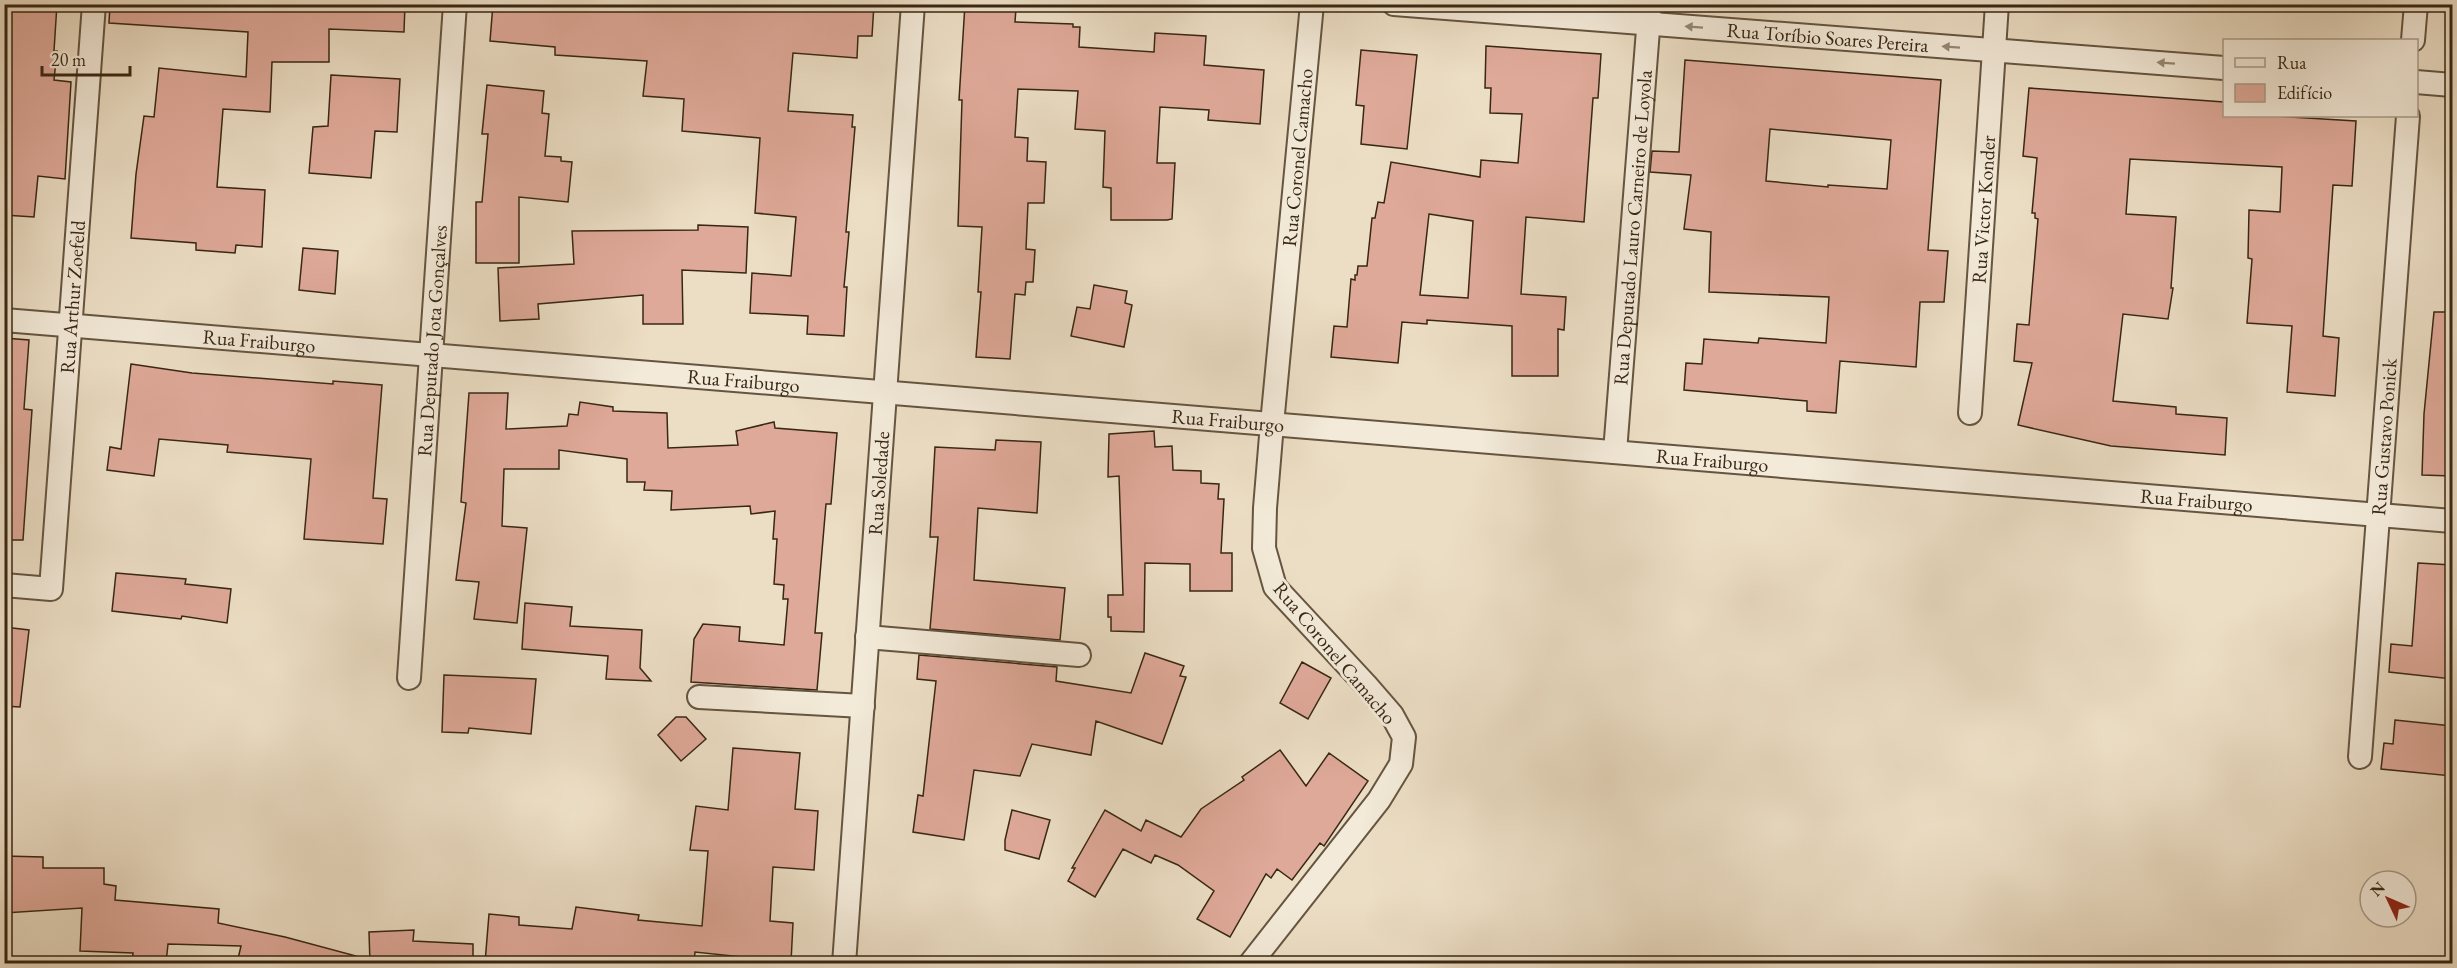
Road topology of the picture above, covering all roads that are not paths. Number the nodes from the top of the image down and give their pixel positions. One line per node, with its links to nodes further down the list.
1 (94, 4): 16 (street, Rua Arthur Zoefeld)
2 (455, 4): 17 (street, Rua Deputado Jota Gonçalves)
3 (913, 4): 18 (street, Rua Soledade)
4 (1312, 4): 20 (street, Rua Coronel Camacho)
5 (1394, 4): 8 (street, Rua Toríbio Soares Pereira)
6 (1997, 4): 10 (street, Rua Victor Konder)
7 (2416, 4): 9 (street)
8 (1649, 14): 10 (street, Rua Toríbio Soares Pereira, one-way to 8); 21 (street, Rua Deputado Lauro Carneiro de Loyola)
9 (2413, 39)
10 (1994, 50): 11 (street, Rua Toríbio Soares Pereira, one-way to 10); 19 (street, Rua Victor Konder)
11 (2223, 68)
12 (2418, 82): 13 (street)
13 (2452, 85)
14 (2408, 117): 22 (street, Rua Gustavo Ponick)
15 (4, 320): 16 (street, Rua Fraiburgo)
16 (71, 325): 17 (street, Rua Fraiburgo); 24 (street, Rua Arthur Zoefeld)
17 (431, 355): 18 (street, Rua Fraiburgo); 27 (street, Rua Deputado Jota Gonçalves)
18 (885, 392): 20 (street, Rua Fraiburgo); 25 (street, Rua Soledade)
19 (1970, 413)
20 (1272, 424): 21 (street, Rua Fraiburgo); 32 (street, Rua Coronel Camacho)
21 (1615, 452): 22 (street, Rua Fraiburgo)
22 (2378, 515): 23 (street, Rua Fraiburgo); 30 (street, Rua Gustavo Ponick)
23 (2452, 522)
24 (4, 585)
25 (867, 637): 26 (street); 29 (street, Rua Soledade)
26 (1079, 655)
27 (409, 678)
28 (699, 697): 29 (street)
29 (863, 706): 31 (street, Rua Soledade)
30 (2360, 757)
31 (844, 963)
32 (1250, 963)

